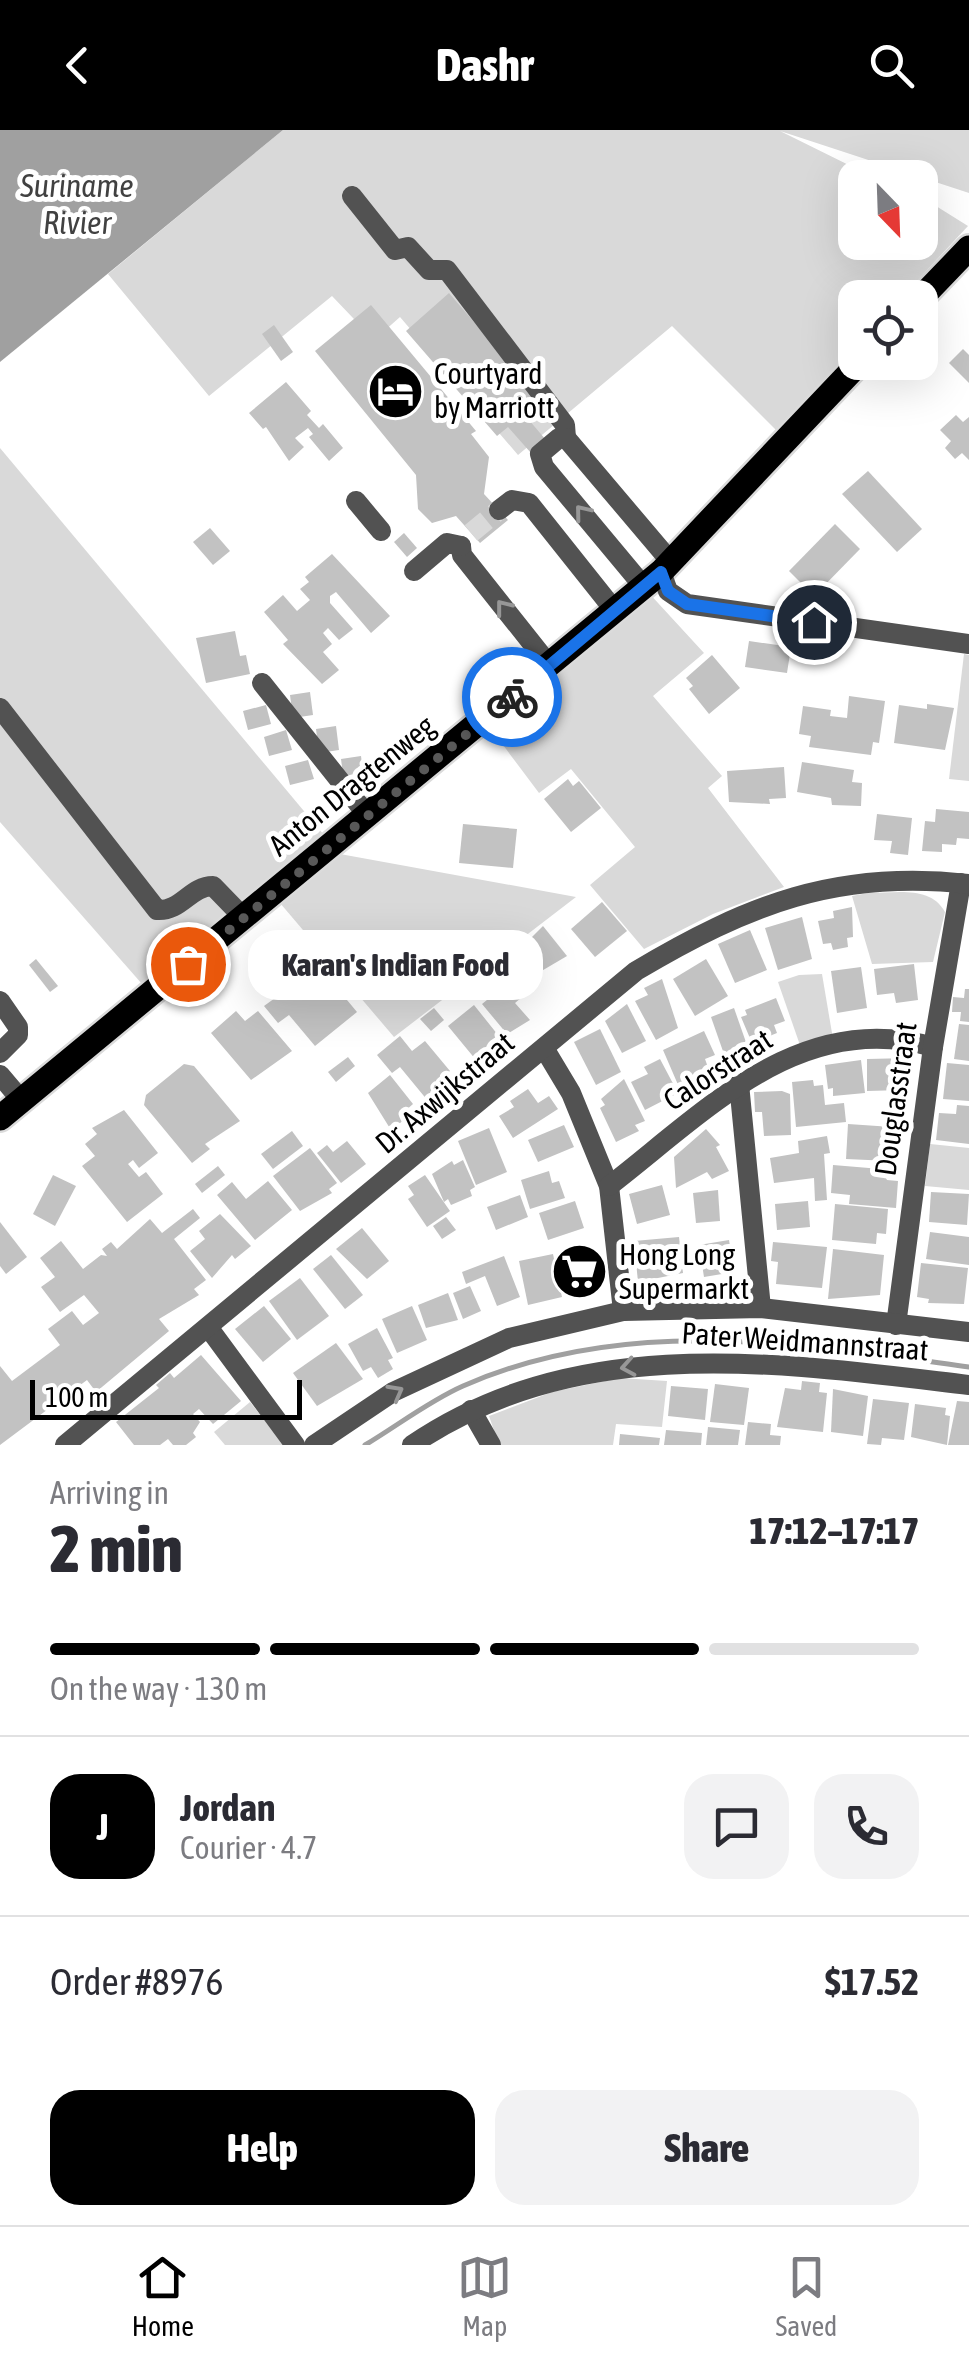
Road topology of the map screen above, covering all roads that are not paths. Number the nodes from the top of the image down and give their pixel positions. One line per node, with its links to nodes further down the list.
1 (352, 196): 5 (street)
2 (969, 248): 3 (main road)
3 (938, 280)
4 (843, 380): 10 (main road, Anton Dragtenweg)
5 (566, 438): 10 (street); 10 (street, one-way to 5)
6 (356, 502): 8 (street)
7 (499, 510): 11 (street)
8 (381, 532)
9 (414, 571): 13 (street, one-way to 9)
10 (658, 574): 11 (main road, Anton Dragtenweg); 12 (street)
11 (616, 612): 13 (main road, Anton Dragtenweg)
12 (969, 644)
13 (550, 666): 16 (main road, Anton Dragtenweg)
14 (499, 674): 16 (street)
15 (262, 683): 18 (street)
16 (516, 694): 18 (main road, Anton Dragtenweg)
17 (0, 708): 20 (street)
18 (368, 816): 20 (main road, Anton Dragtenweg)
19 (965, 883): 22 (street, Douglasstraat); 23 (street, Dr. Axwijkstraat)
20 (244, 918): 27 (main road, Anton Dragtenweg)
21 (0, 1001): 24 (street)
22 (933, 1047): 26 (street, Calorstraat); 32 (street, Douglasstraat)
23 (544, 1048): 29 (street); 33 (street, Dr. Axwijkstraat)
24 (0, 1053)
25 (0, 1074): 27 (street)
26 (739, 1084): 29 (street, Calorstraat); 30 (street)
27 (22, 1101): 28 (main road, Anton Dragtenweg)
28 (0, 1118)
29 (609, 1186): 31 (street)
30 (761, 1308): 31 (street, Pater Weidmannstraat); 32 (street, Pater Weidmannstraat)
31 (623, 1311): 39 (street, Pater Weidmannstraat, one-way to 31)
32 (896, 1324): 34 (street, Pater Weidmannstraat)
33 (208, 1327): 37 (street, Dr. Axwijkstraat); 38 (street)
34 (969, 1332)
35 (969, 1385): 36 (street, Pater Weidmannstraat, one-way to 36)
36 (471, 1410): 40 (street, Pater Weidmannstraat); 41 (street)
37 (65, 1445)
38 (294, 1445)
39 (314, 1445)
40 (412, 1445)
41 (491, 1445)

